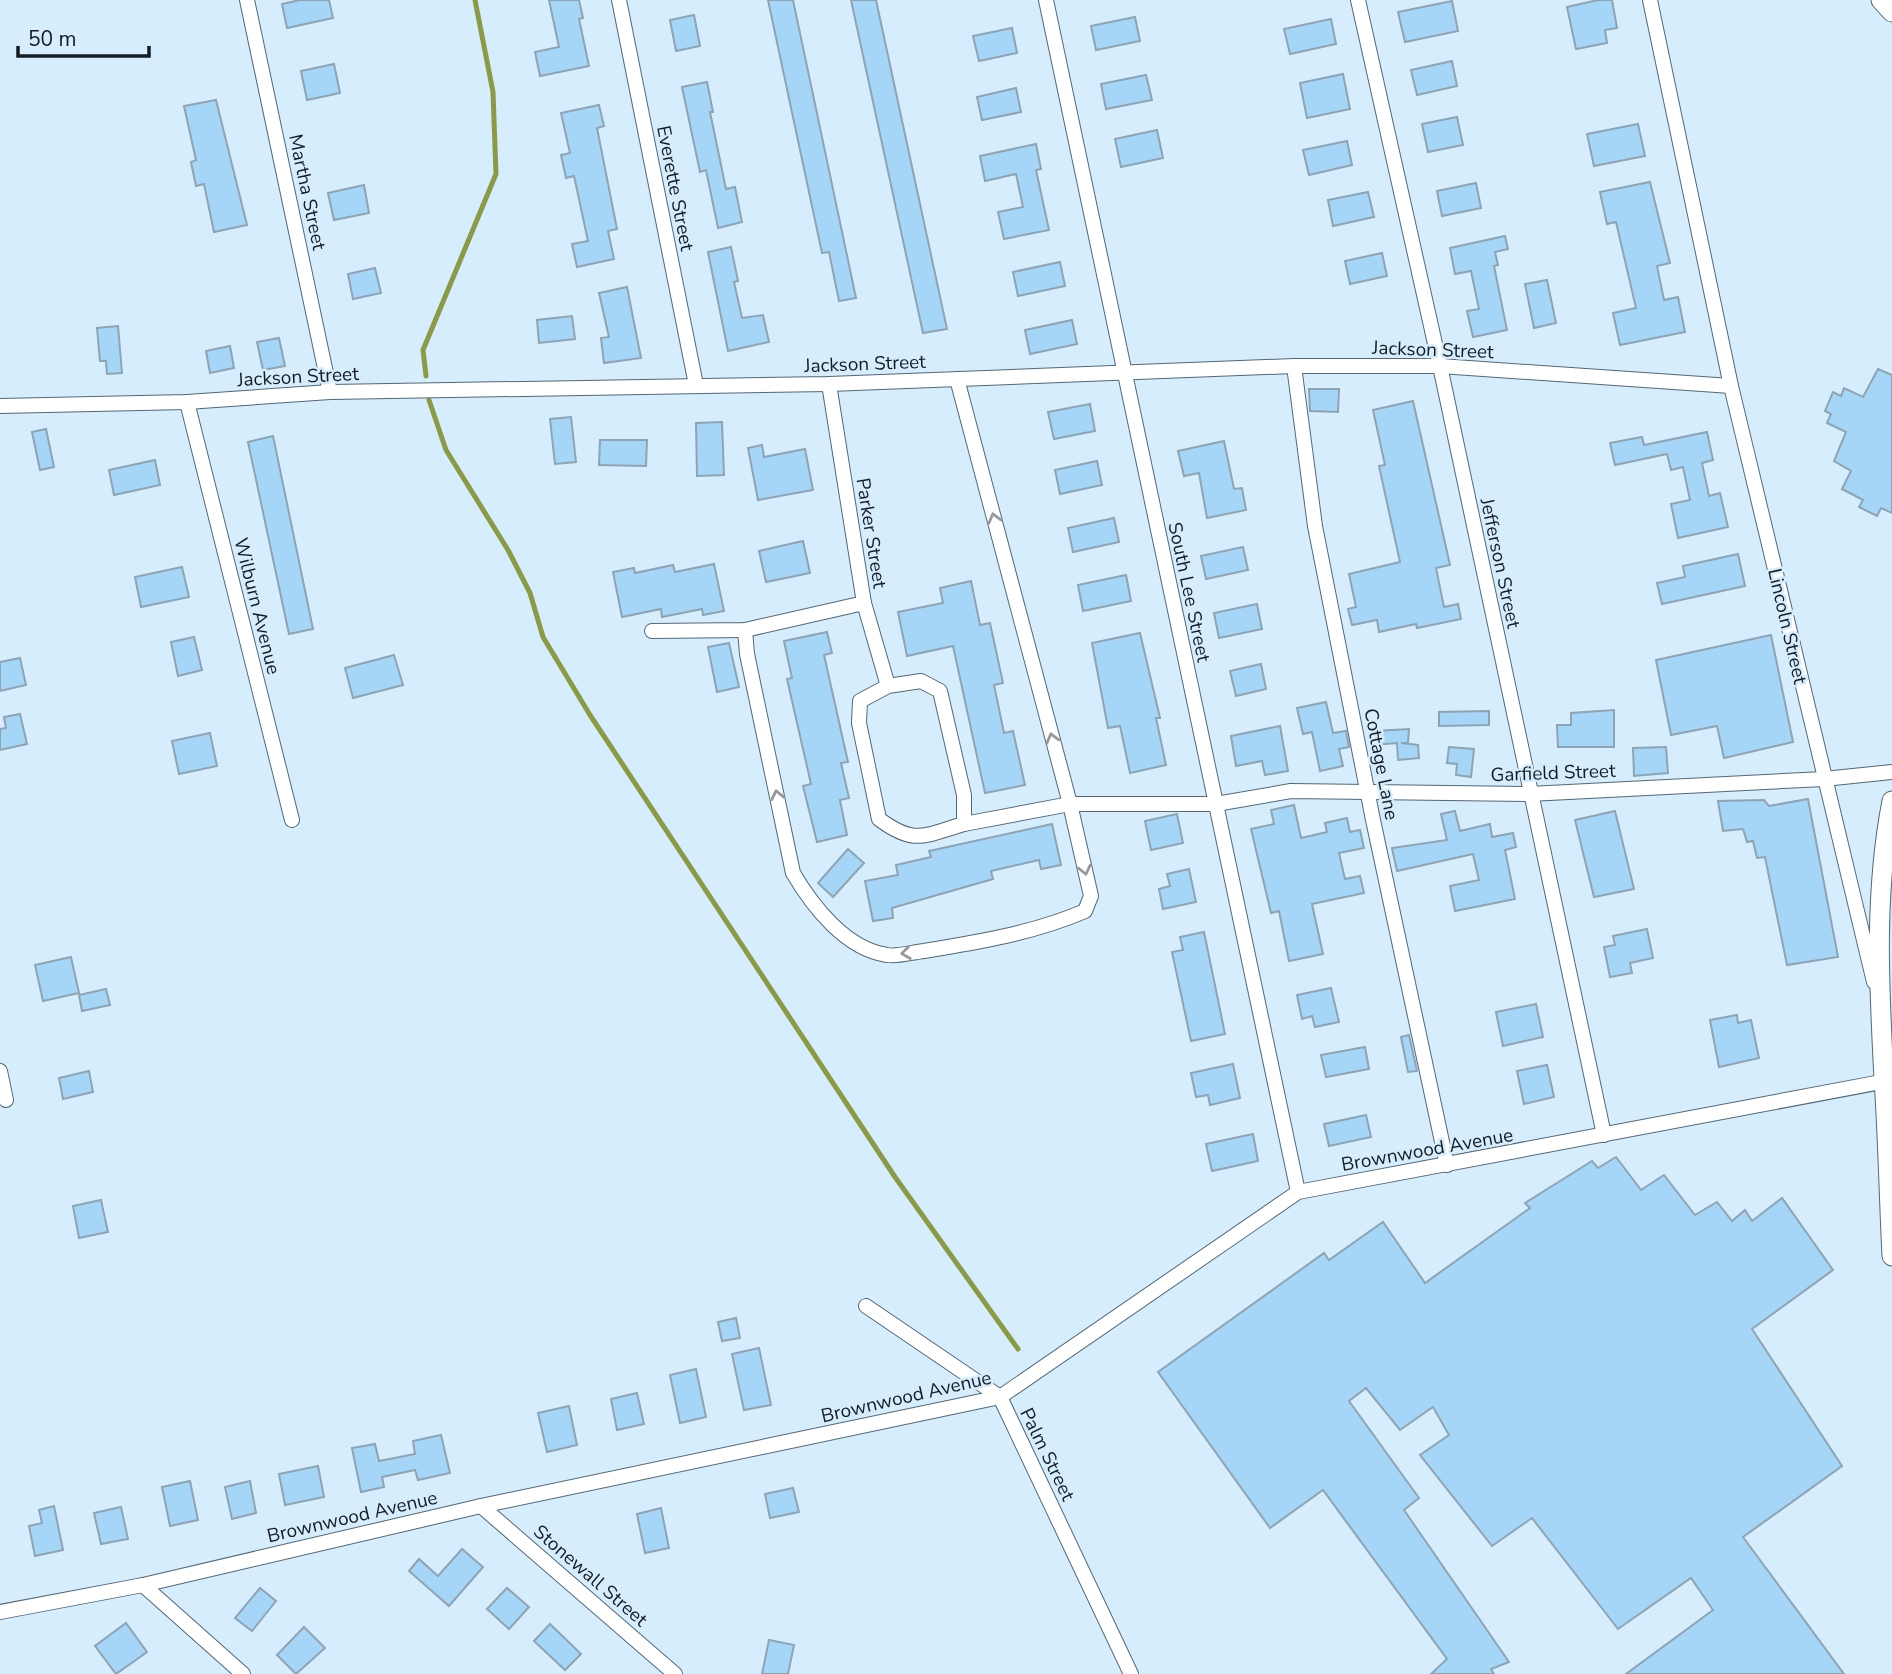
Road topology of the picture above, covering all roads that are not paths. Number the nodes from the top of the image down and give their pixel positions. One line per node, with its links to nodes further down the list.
1 (247, 0): 15 (street, Martha Street)
2 (619, 0): 13 (street, Everette Street)
3 (1046, 0): 10 (street, South Lee Street)
4 (1358, 0): 9 (street, Jefferson Street)
5 (1650, 0): 14 (street, Lincoln Street)
6 (1881, 0): 7 (street)
7 (1892, 12)
8 (1294, 366): 9 (street, Jackson Street); 10 (street, Jackson Street); 24 (street, Cottage Lane)
9 (1440, 366): 14 (street, Jackson Street); 25 (street, Jefferson Street)
10 (1124, 371): 11 (street, Jackson Street); 28 (street, South Lee Street)
11 (957, 379): 12 (street, Jackson Street); 27 (street, one-way to 11)
12 (829, 384): 13 (street, Jackson Street); 18 (street, Parker Street)
13 (696, 385): 15 (street, Jackson Street)
14 (1731, 386): 23 (street, Lincoln Street)
15 (330, 392): 16 (street, Jackson Street)
16 (187, 402): 17 (street, Jackson Street); 29 (street, Wilburn Avenue)
17 (0, 405)
18 (864, 603): 19 (street); 21 (street, Parker Street)
19 (745, 630): 20 (street); 27 (street, one-way to 19)
20 (652, 631)
21 (888, 686): 30 (street); 30 (street)
22 (1892, 772): 23 (street, Garfield Street)
23 (1824, 779): 25 (street, Garfield Street); 31 (street, Lincoln Street)
24 (1368, 791): 25 (street, Garfield Street); 28 (street, Garfield Street); 36 (street, Cottage Lane)
25 (1529, 794): 35 (street, Jefferson Street)
26 (1892, 801): 31 (street)
27 (1070, 804): 28 (street, Garfield Street); 30 (street, Garfield Street)
28 (1216, 804): 37 (street, South Lee Street)
29 (292, 820)
30 (964, 824)
31 (1880, 1004): 33 (street, Lincoln Street)
32 (0, 1072): 34 (street)
33 (1888, 1081): 35 (street, Brownwood Avenue); 38 (street, Lincoln Street)
34 (5, 1100)
35 (1604, 1135): 36 (street, Brownwood Avenue)
36 (1447, 1165): 37 (street, Brownwood Avenue)
37 (1297, 1192): 40 (street, Brownwood Avenue)
38 (1892, 1256)
39 (866, 1306): 40 (street, Palm Street)
40 (1000, 1397): 41 (street, Brownwood Avenue); 46 (street, Palm Street)
41 (481, 1506): 42 (street, Brownwood Avenue); 45 (street, Stonewall Street)
42 (143, 1585): 43 (street, Brownwood Avenue); 44 (street)
43 (0, 1612)
44 (243, 1674)
45 (675, 1674)
46 (1131, 1674)

